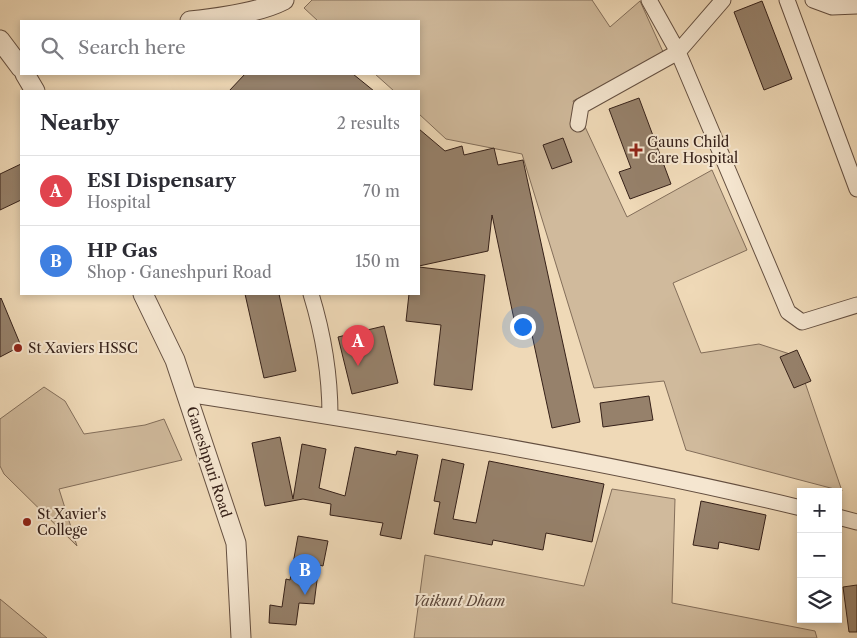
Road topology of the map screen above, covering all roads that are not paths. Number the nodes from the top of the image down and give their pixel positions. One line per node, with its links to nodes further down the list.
1 (284, 0): 7 (street)
2 (649, 0): 9 (street)
3 (723, 0): 9 (street)
4 (787, 0): 14 (street)
5 (813, 0): 6 (street)
6 (857, 6)
7 (198, 20)
8 (0, 40): 10 (street)
9 (678, 52): 13 (street); 17 (street)
10 (20, 67)
11 (25, 75): 12 (street)
12 (33, 90)
13 (578, 124)
14 (857, 189)
15 (144, 295): 18 (street, Ganeshpuri Road)
16 (311, 295): 19 (street)
17 (857, 305)
18 (187, 394): 19 (street); 23 (street, Ganeshpuri Road)
19 (330, 416): 20 (street)
20 (797, 507)
21 (842, 518): 22 (street)
22 (857, 522)
23 (241, 638)

